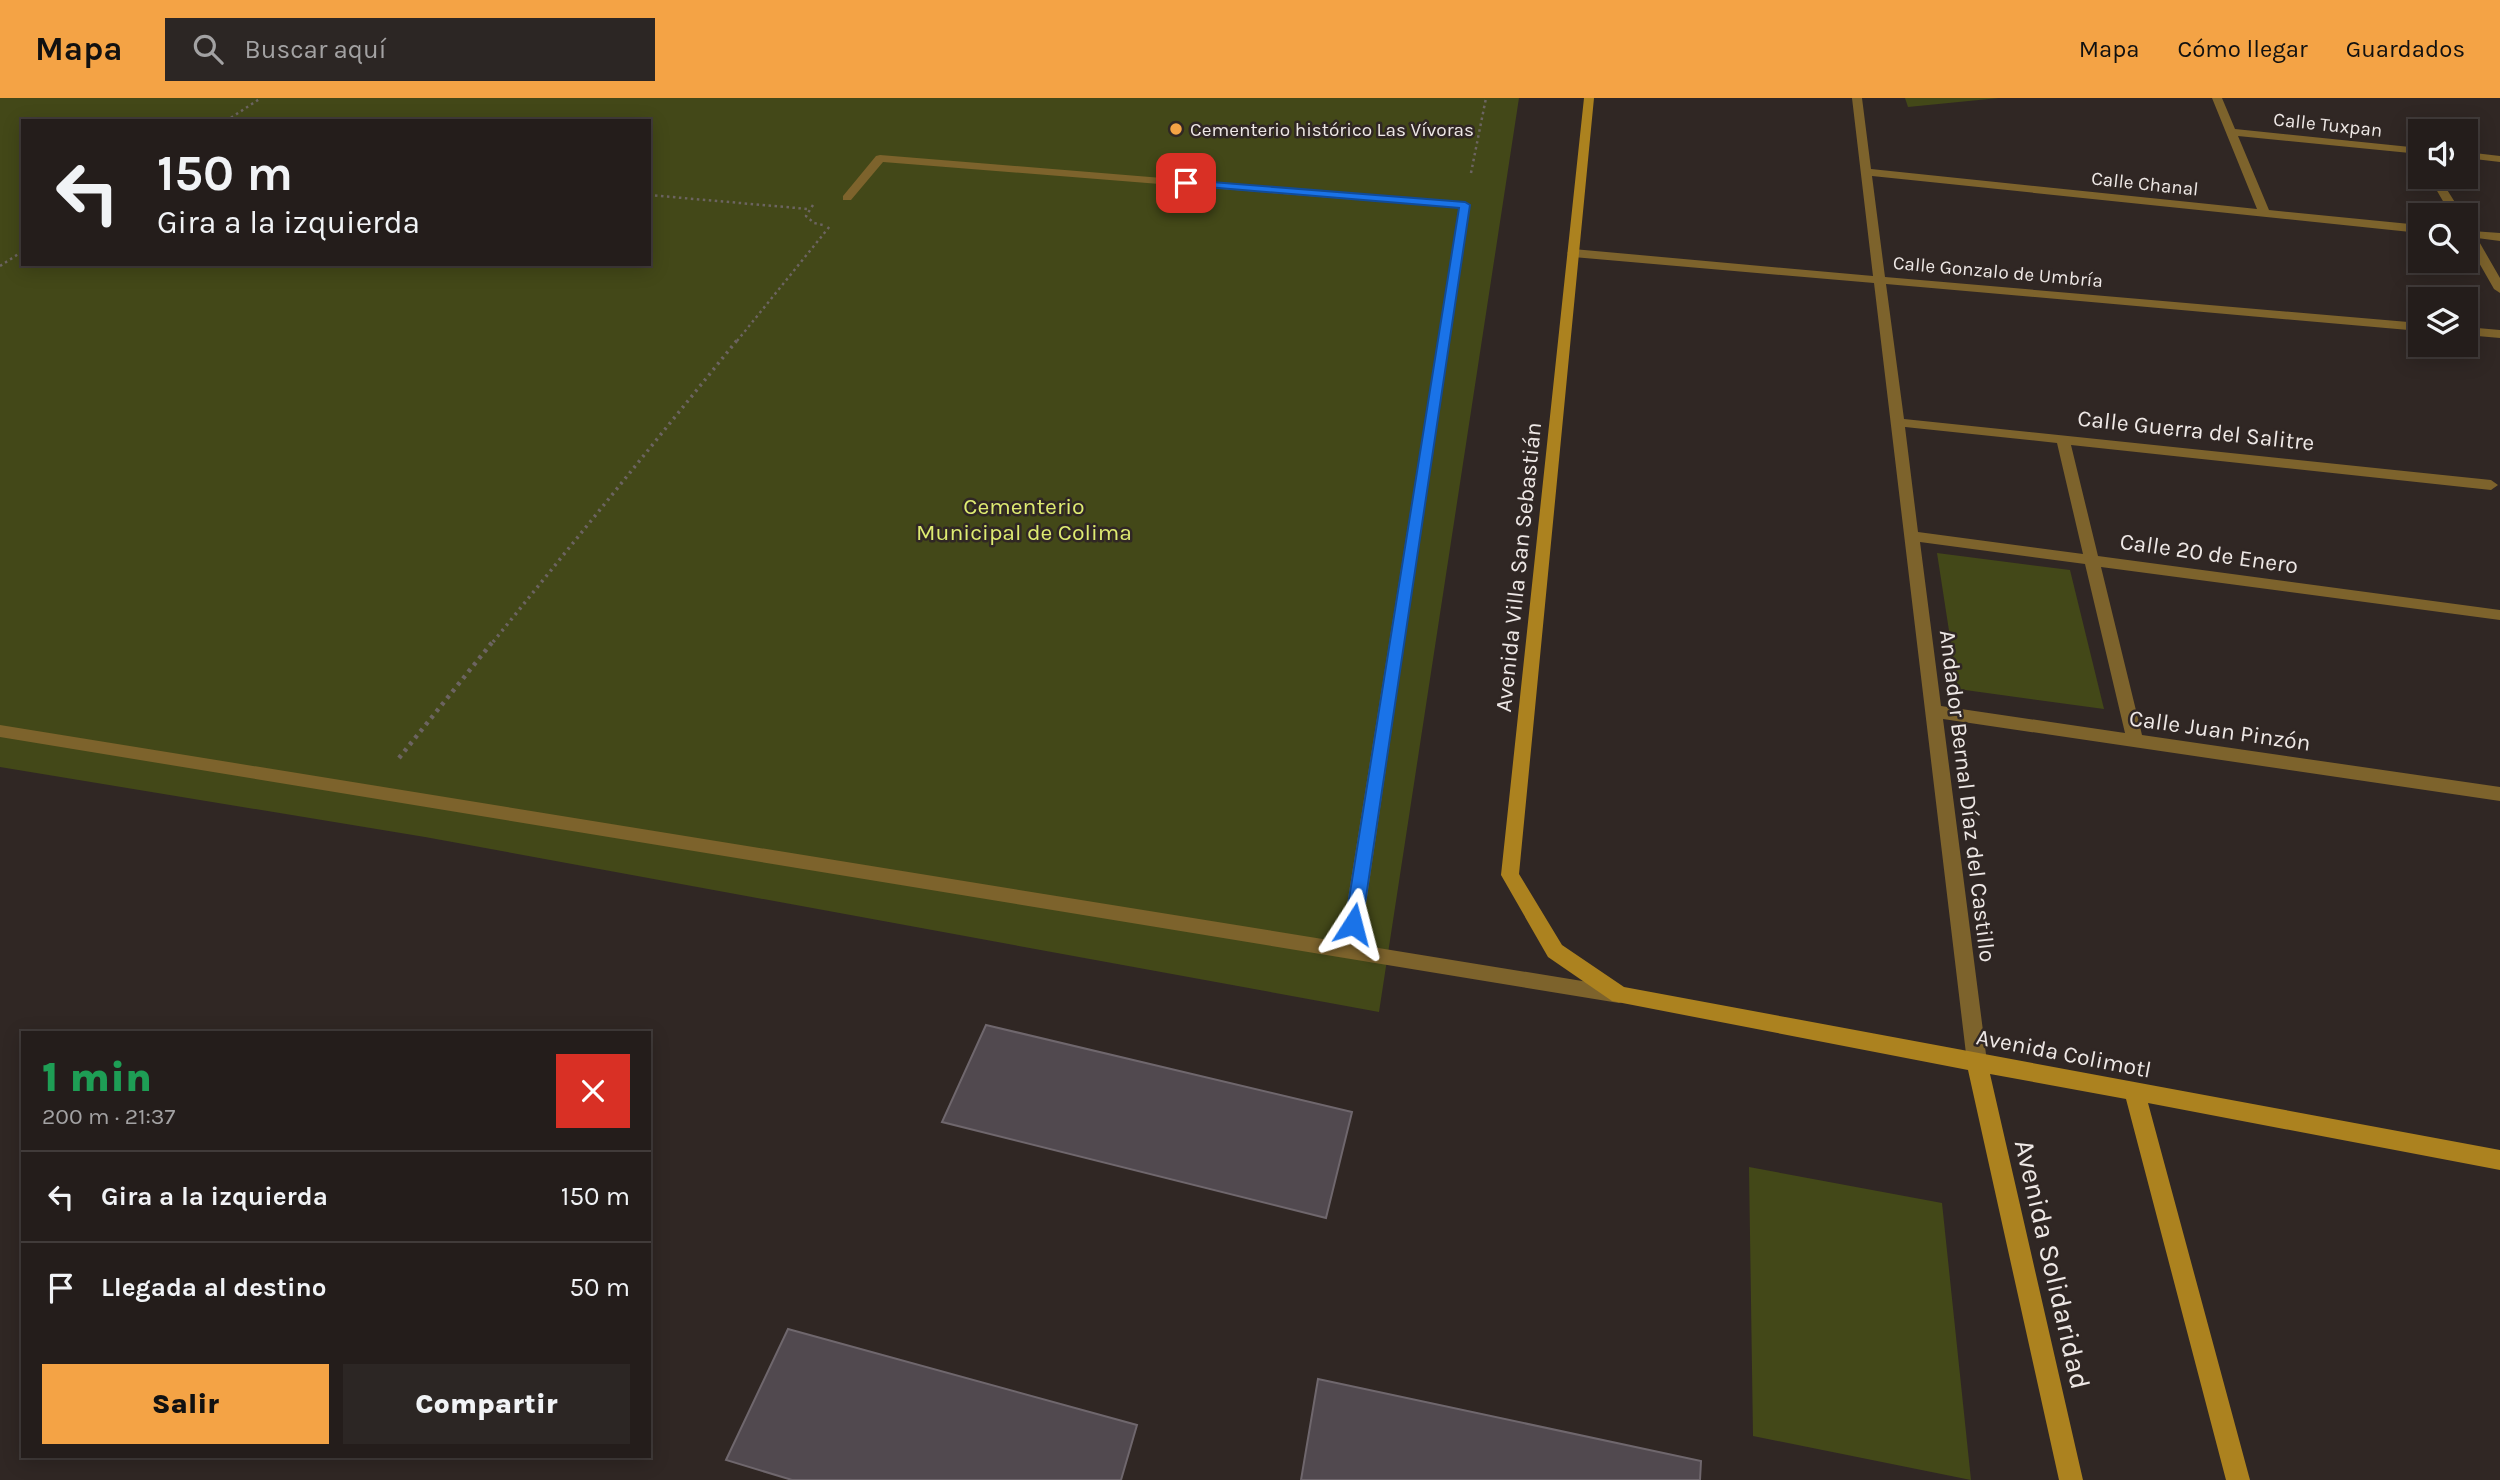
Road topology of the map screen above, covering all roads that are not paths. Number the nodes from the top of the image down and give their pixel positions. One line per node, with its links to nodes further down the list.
1 (1589, 98): 15 (street, Avenida Villa San Sebastián)
2 (1857, 98): 8 (street)
3 (2217, 98): 4 (street)
4 (2232, 132): 5 (street, Calle Tuxpan); 10 (street)
5 (2408, 151)
6 (2478, 156): 7 (street)
7 (2500, 159)
8 (1866, 172): 10 (street, Calle Chanal); 16 (street)
9 (847, 198): 32 (street)
10 (2264, 213): 11 (street, Calle Chanal)
11 (2408, 228)
12 (2478, 234): 13 (street)
13 (2500, 237)
14 (2478, 252): 17 (street)
15 (1573, 253): 16 (street, Calle Gonzalo de Umbría); 33 (street, Avenida Villa San Sebastián)
16 (1879, 280): 18 (street, Calle Gonzalo de Umbría); 21 (street)
17 (2500, 289)
18 (2408, 326)
19 (2478, 332): 20 (street)
20 (2500, 334)
21 (1897, 422): 22 (street, Calle Guerra del Salitre); 25 (street, Andador Bernal Díaz del Castillo)
22 (2063, 439): 23 (street, Calle Guerra del Salitre); 26 (street)
23 (2495, 485): 24 (street)
24 (2500, 501)
25 (1911, 536): 26 (street, Calle 20 de Enero); 28 (street, Andador Bernal Díaz del Castillo)
26 (2093, 561): 27 (street, Calle 20 de Enero); 30 (street)
27 (2500, 615)
28 (1933, 711): 30 (street, Calle Juan Pinzón); 34 (street, Andador Bernal Díaz del Castillo)
29 (0, 731): 32 (street)
30 (2135, 741): 31 (street, Calle Juan Pinzón)
31 (2500, 794)
32 (1349, 951): 33 (street)
33 (1619, 995): 34 (street, Avenida Colimotl)
34 (1977, 1062): 35 (street, Avenida Colimotl); 37 (street, Avenida Solidaridad)
35 (2134, 1091): 36 (street, Avenida Colimotl); 38 (street)
36 (2500, 1160)
37 (2071, 1480)
38 (2238, 1480)

